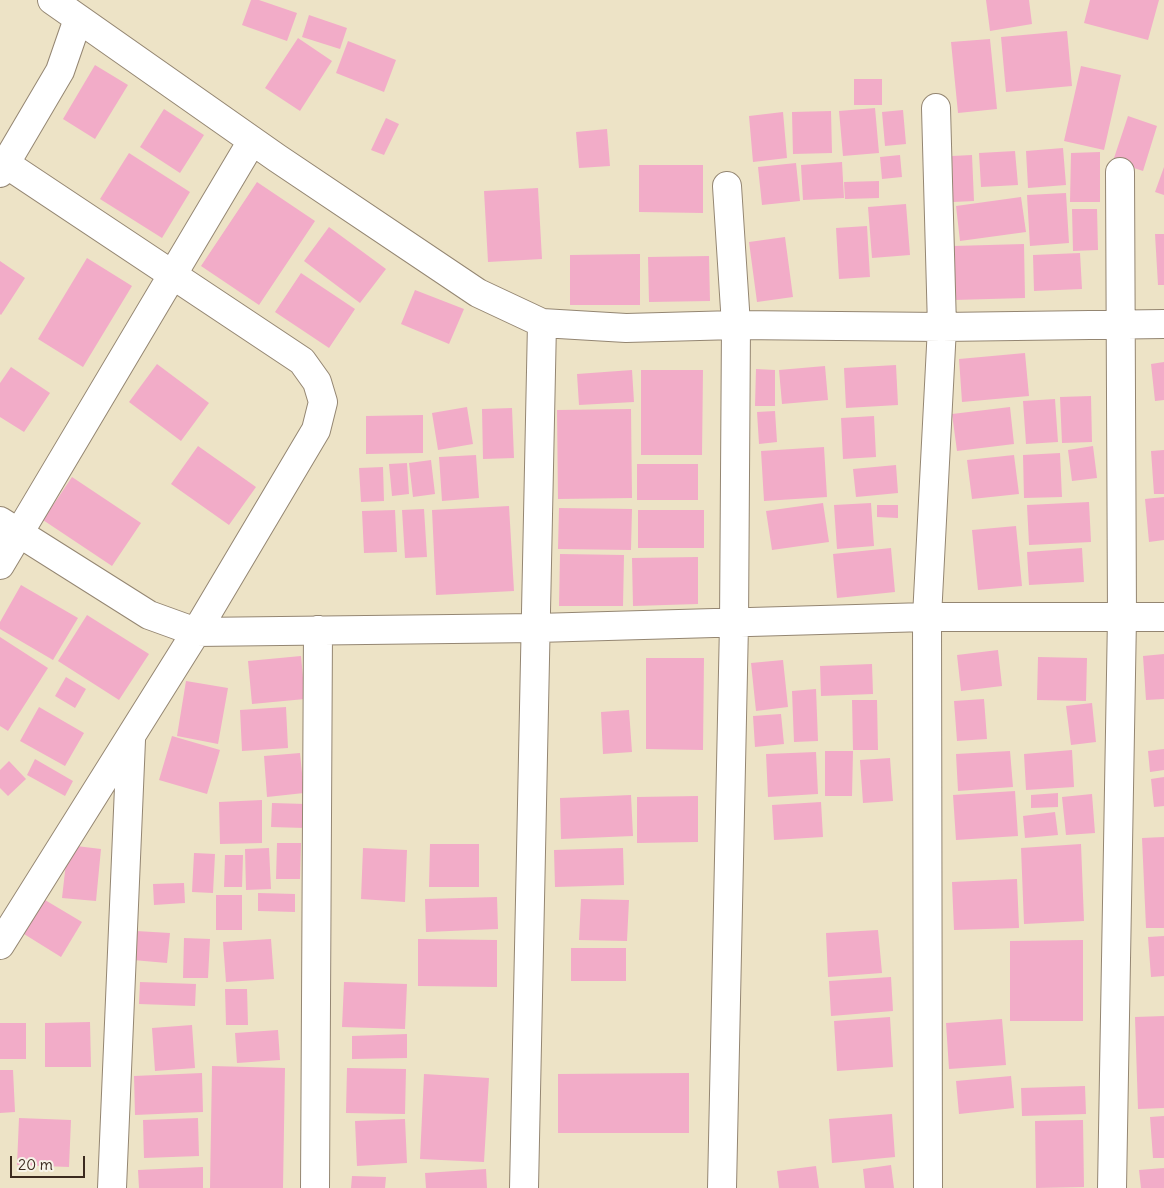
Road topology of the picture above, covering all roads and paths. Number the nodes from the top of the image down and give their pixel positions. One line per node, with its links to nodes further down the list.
1 (52, 0): 2 (street)
2 (78, 18): 4 (street); 5 (street)
3 (936, 108): 13 (street)
4 (252, 141): 8 (street); 9 (street)
5 (2, 166): 8 (street)
6 (1120, 172): 10 (street)
7 (727, 186): 12 (street)
8 (172, 273): 14 (street); 22 (street)
9 (542, 323): 12 (street); 20 (street)
10 (1122, 324): 11 (street); 13 (street); 17 (street)
11 (1164, 324)
12 (736, 325): 13 (street); 19 (street)
13 (942, 328): 16 (street)
14 (9, 528): 15 (street); 22 (street)
15 (0, 565)
16 (927, 617): 17 (street); 19 (street); 29 (street)
17 (1122, 617): 18 (street); 30 (street)
18 (1164, 617)
19 (734, 624): 20 (street); 28 (street)
20 (537, 628): 21 (street); 27 (street)
21 (318, 630): 22 (street); 26 (street)
22 (196, 632): 23 (street)
23 (131, 739): 24 (street); 25 (street)
24 (0, 945)
25 (112, 1188)
26 (315, 1188)
27 (524, 1188)
28 (722, 1188)
29 (928, 1188)
30 (1112, 1188)

